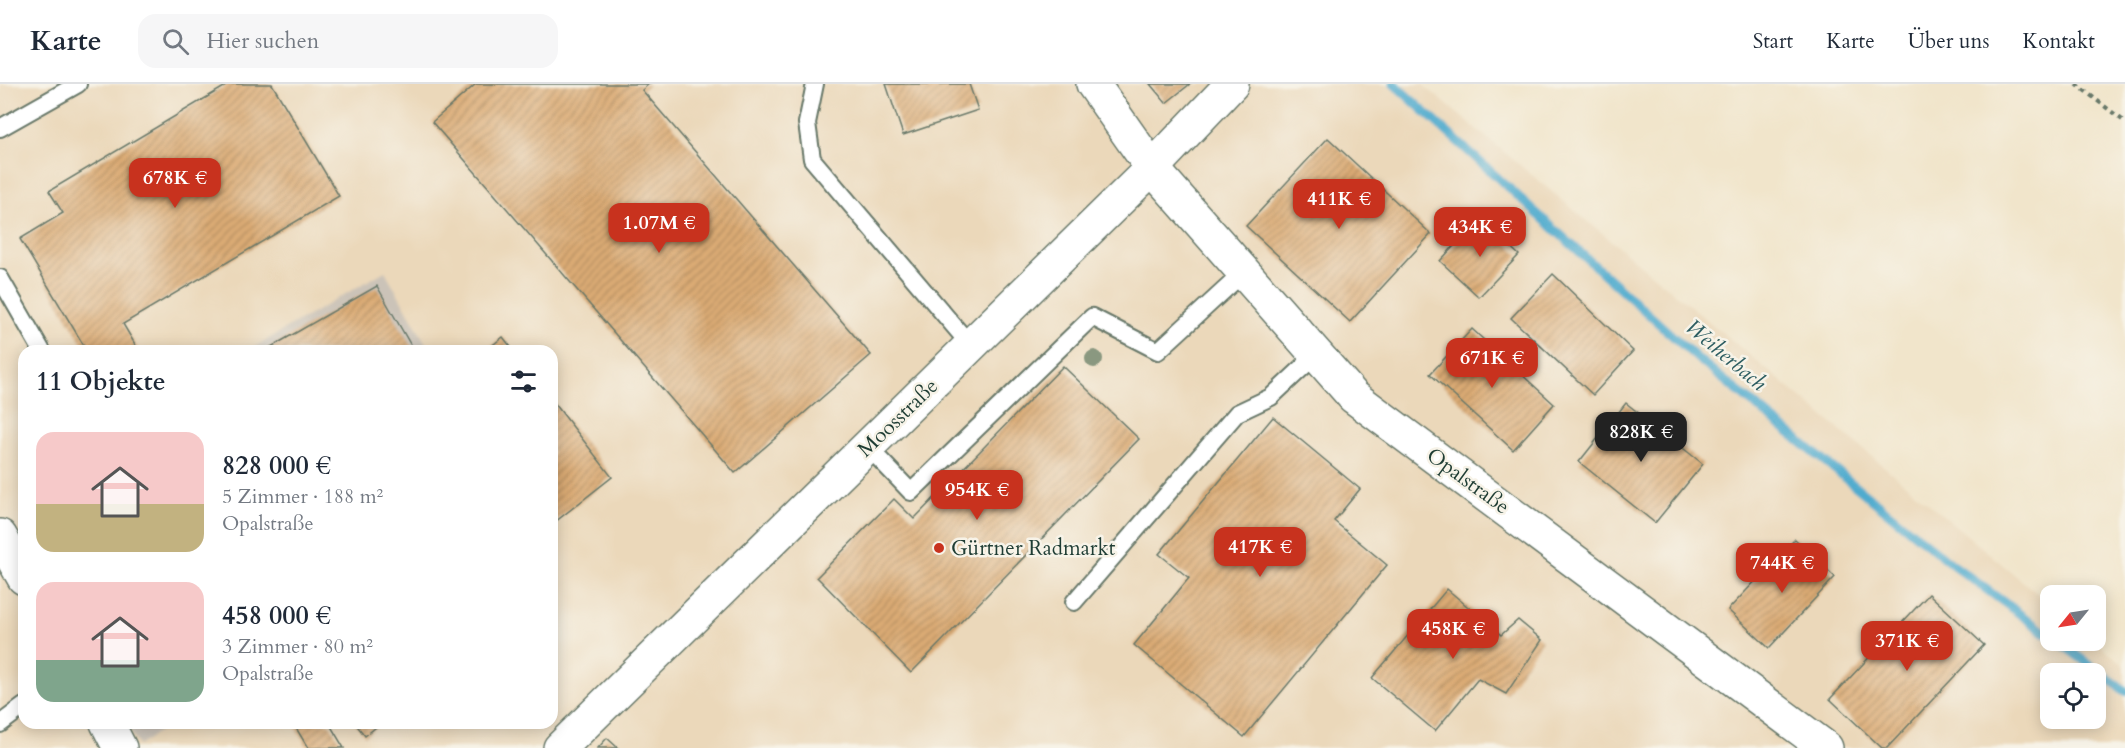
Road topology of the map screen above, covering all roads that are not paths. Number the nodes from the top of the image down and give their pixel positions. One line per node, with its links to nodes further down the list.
1 (78, 84): 5 (lane)
2 (815, 84): 10 (lane)
3 (1093, 84): 6 (street, Opalstraße)
4 (1232, 84): 6 (street, Moosstraße)
5 (0, 128)
6 (1152, 168): 7 (street, Opalstraße); 10 (street, Moosstraße)
7 (1244, 272): 11 (street, Opalstraße); 12 (lane)
8 (0, 278): 9 (lane)
9 (39, 345)
10 (971, 346): 12 (street, Moosstraße)
11 (1317, 354): 15 (lane); 21 (street, Opalstraße)
12 (868, 447): 20 (street, Moosstraße)
13 (0, 536): 14 (street)
14 (18, 568)
15 (1074, 602)
16 (18, 710): 17 (lane)
17 (0, 724)
18 (109, 729): 19 (street)
19 (120, 748)
20 (560, 748)
21 (1826, 748)

